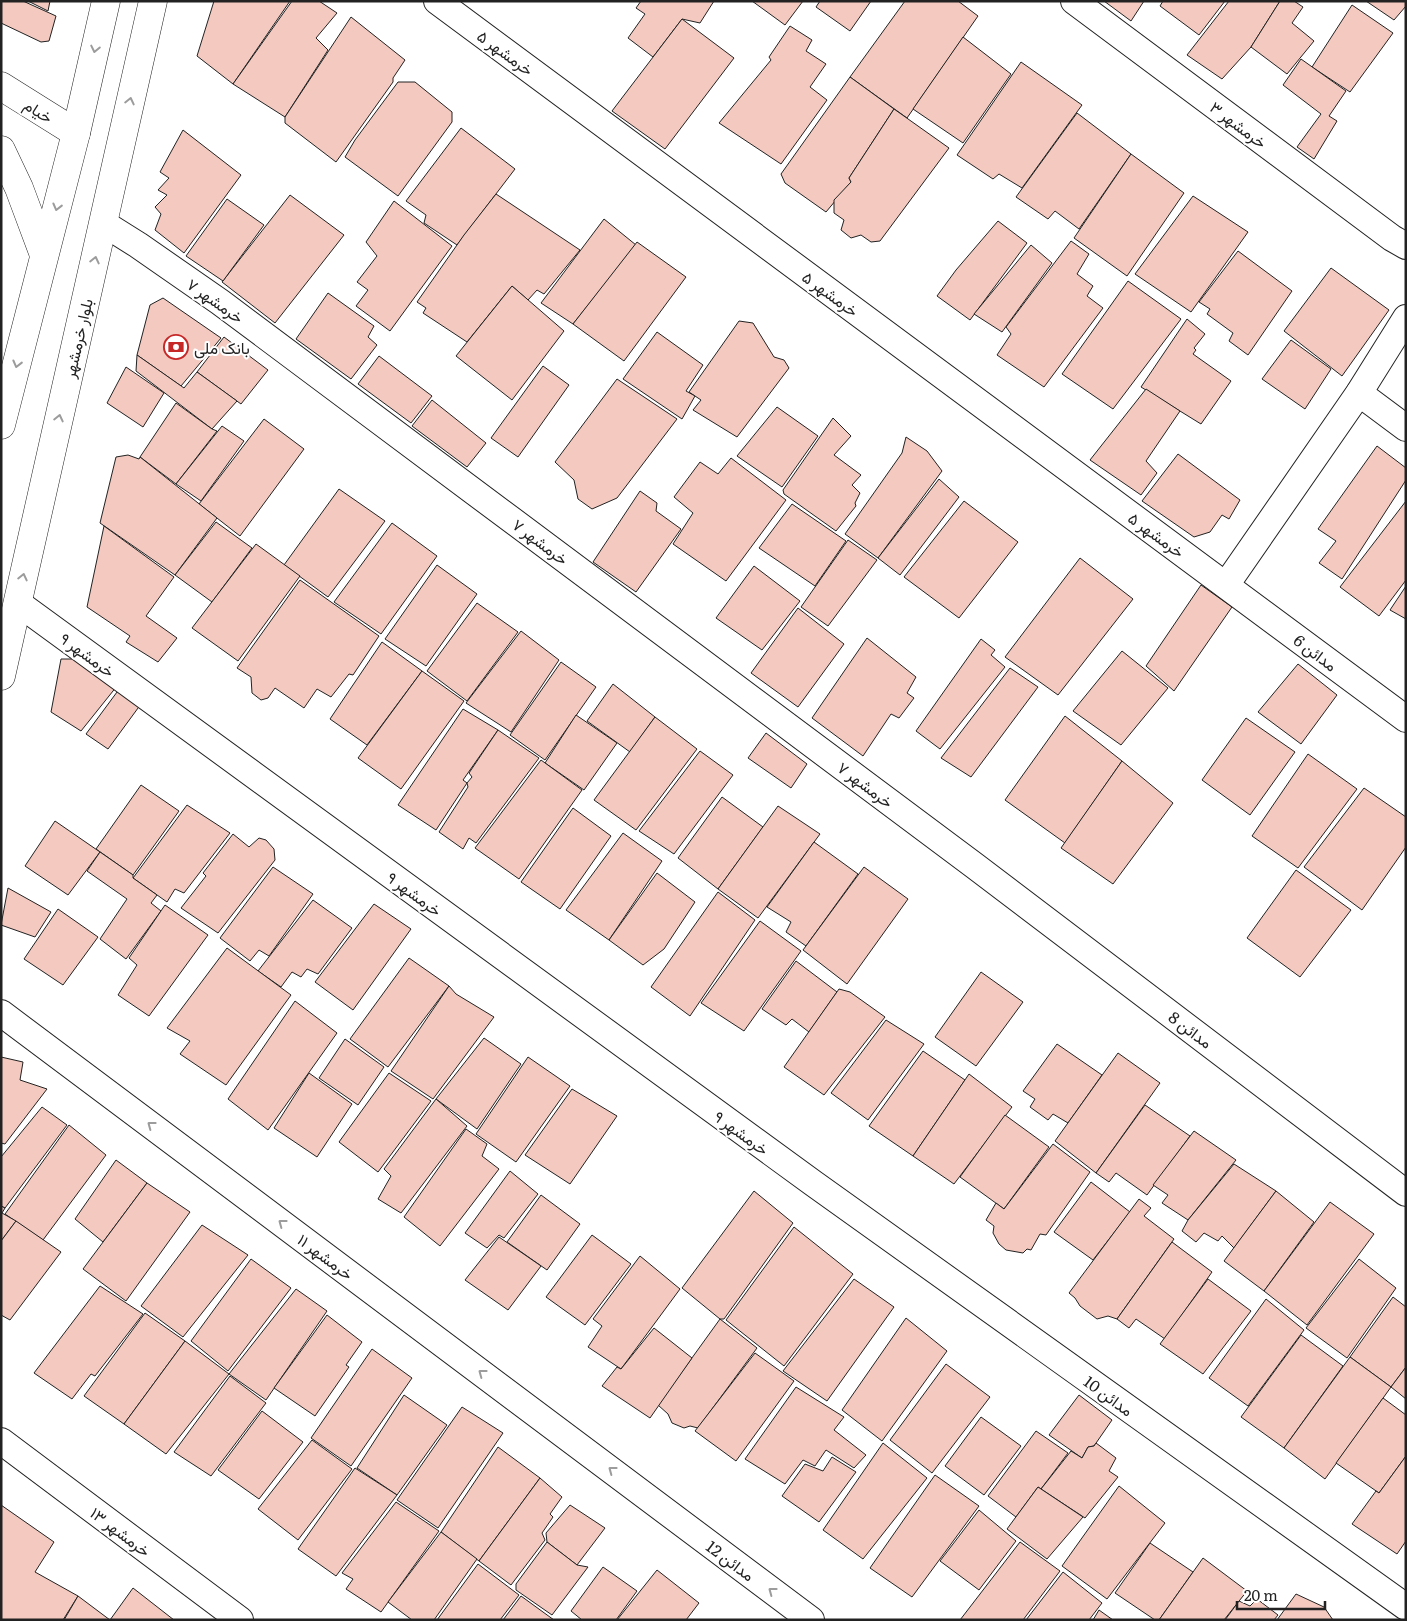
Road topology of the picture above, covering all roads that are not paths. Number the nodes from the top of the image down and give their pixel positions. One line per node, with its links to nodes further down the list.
1 (106, 1): 6 (main road, one-way to 6)
2 (153, 1): 8 (main road, بلوار خرمشهر, one-way to 2)
3 (437, 1): 15 (street, خرمشهر ۵)
4 (1074, 1): 9 (street, خرمشهر ۳)
5 (1, 86): 6 (main road, خیام)
6 (76, 133): 10 (main road, one-way to 10)
7 (1, 150): 10 (main road)
8 (103, 223): 16 (main road, بلوار خرمشهر, one-way to 8); 19 (street, خرمشهر ۷)
9 (1406, 246)
10 (44, 256): 13 (main road, one-way to 13)
11 (1406, 318): 12 (street)
12 (1359, 393): 14 (street); 15 (street)
13 (1, 425)
14 (1406, 428)
15 (1226, 585): 18 (street, مدائن 6)
16 (18, 603): 17 (main road, بلوار خرمشهر); 21 (street, خرمشهر ۹)
17 (1, 676)
18 (1406, 719)
19 (976, 866): 22 (street, مدائن 8)
20 (1, 1013): 24 (street, خرمشهر ۱۱, one-way to 20)
21 (813, 1183): 25 (street, مدائن 10)
22 (1406, 1193)
23 (1, 1441): 27 (street, خرمشهر ۱۳)
24 (651, 1499): 28 (street, مدائن 12, one-way to 24)
25 (1406, 1607)
26 (1406, 1611): 29 (street)
27 (240, 1620)
28 (812, 1620)
29 (1399, 1620)

